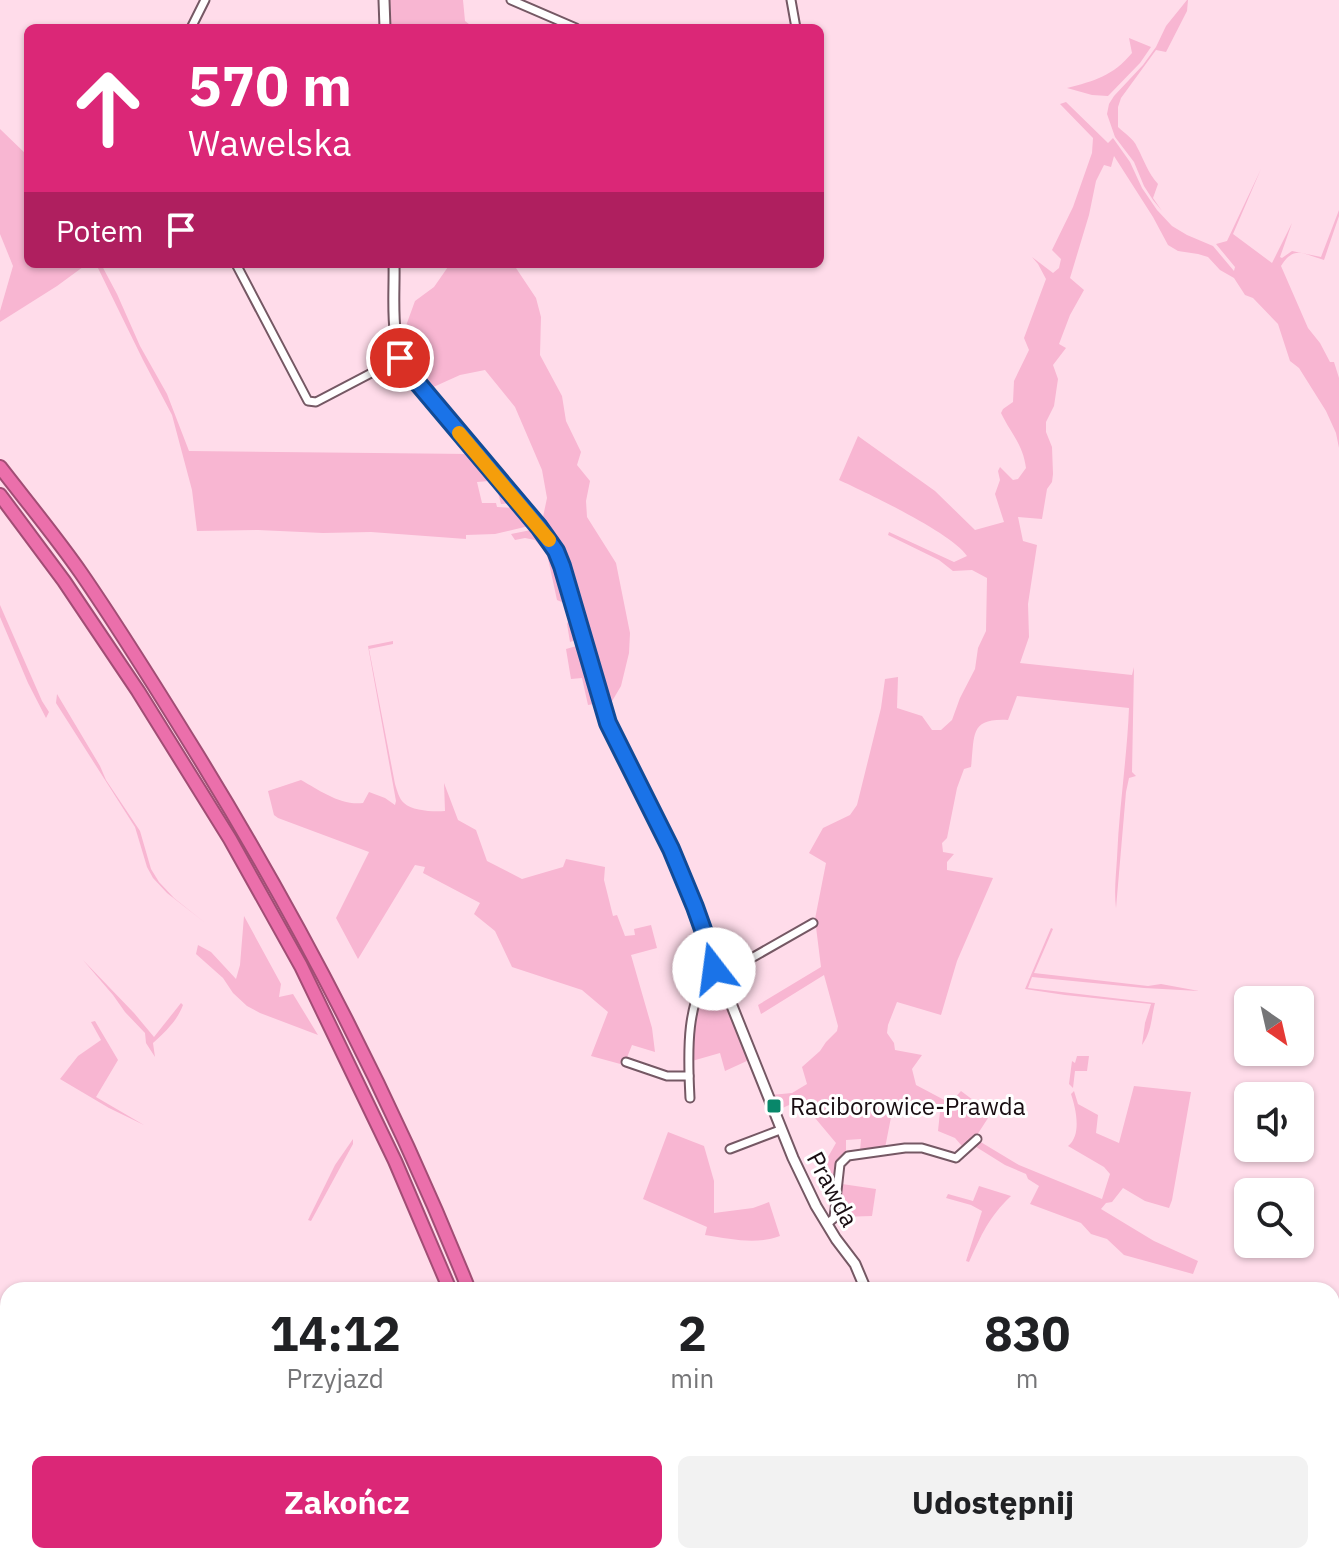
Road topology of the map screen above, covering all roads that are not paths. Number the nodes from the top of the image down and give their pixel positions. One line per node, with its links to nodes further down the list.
1 (205, 0): 5 (street)
2 (384, 0): 6 (street)
3 (511, 0): 7 (street)
4 (791, 0): 8 (street)
5 (193, 24)
6 (385, 24)
7 (567, 24)
8 (795, 24)
9 (238, 268): 11 (street)
10 (394, 268): 11 (street)
11 (400, 358): 15 (street, Prawda)
12 (0, 467): 24 (highway)
13 (0, 495): 23 (highway)
14 (813, 923): 15 (street)
15 (718, 971): 17 (street); 19 (street, Prawda)
16 (626, 1062): 17 (street)
17 (689, 1076): 18 (street)
18 (690, 1098)
19 (780, 1130): 21 (street); 22 (street, Prawda)
20 (977, 1139): 22 (street)
21 (730, 1149)
22 (827, 1224): 25 (street, Prawda)
23 (447, 1282)
24 (465, 1282)
25 (863, 1282)

